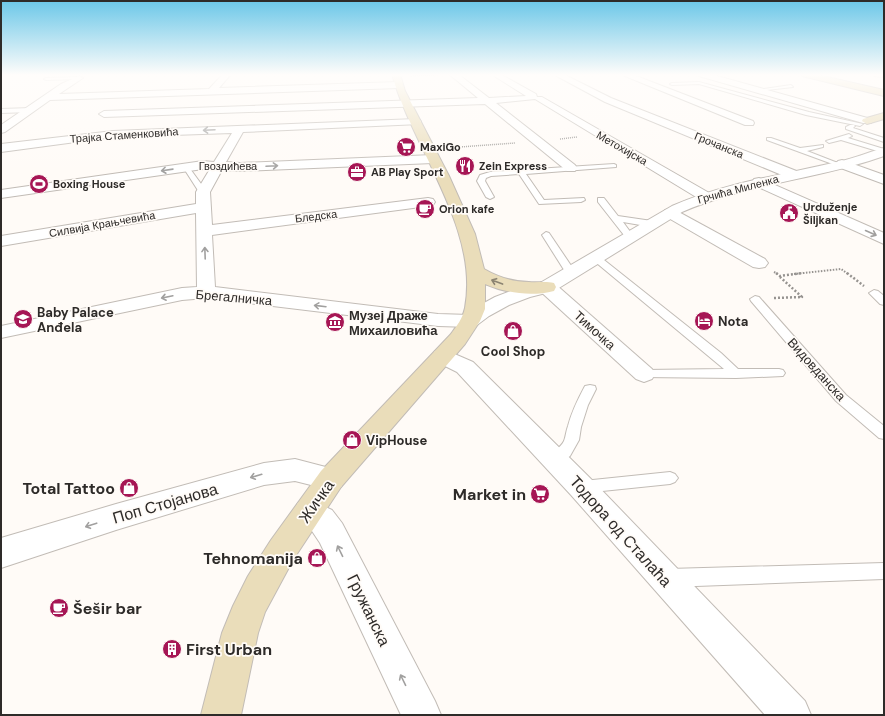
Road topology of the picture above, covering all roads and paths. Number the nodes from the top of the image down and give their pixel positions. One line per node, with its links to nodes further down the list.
1 (34, 107): 11 (street)
2 (101, 107): 13 (street)
3 (304, 107): 13 (street)
4 (410, 107): 16 (main road, Жичка)
5 (494, 107): 31 (street)
6 (552, 107): 51 (street, Метохијска)
7 (627, 107): 22 (street, Грочанска)
8 (707, 107): 15 (street)
9 (785, 107): 18 (lane)
10 (815, 107): 18 (street)
11 (31, 110): 12 (lane); 24 (street)
12 (1, 111)
13 (104, 114): 25 (street)
14 (884, 116): 18 (main road)
15 (736, 119): 17 (street); 19 (street)
16 (416, 122): 23 (street, Трајка Стаменковића); 38 (main road, Жичка)
17 (713, 122)
18 (863, 122): 21 (main road); 30 (lane)
19 (748, 123)
20 (698, 124): 22 (street)
21 (884, 126)
22 (676, 127): 45 (street, Грочанска)
23 (240, 128): 25 (street, Трајка Стаменковића, one-way to 25); 40 (street)
24 (1, 129)
25 (113, 134): 34 (street, Трајка Стаменковића)
26 (582, 136): 31 (path)
27 (850, 136): 28 (lane)
28 (842, 138): 32 (lane); 37 (lane)
29 (769, 139): 36 (lane)
30 (884, 140)
31 (537, 141): 35 (path); 43 (street)
32 (829, 141)
33 (821, 146): 36 (lane)
34 (1, 148)
35 (447, 148)
36 (800, 150): 39 (lane)
37 (884, 151): 39 (street, Грчића Миленка)
38 (433, 159): 40 (street, Гвоздићева, one-way to 38); 66 (main road, Жичка)
39 (841, 165): 45 (street, Грчића Миленка); 46 (street)
40 (219, 166): 42 (street, Гвоздићева); 48 (street)
41 (614, 166): 43 (lane)
42 (186, 167): 48 (lane); 49 (street, Гвоздићева, one-way to 49)
43 (571, 168): 44 (lane)
44 (520, 171): 50 (lane); 52 (lane)
45 (794, 175): 47 (street, Грчића Миленка)
46 (884, 180)
47 (759, 182): 51 (street, Грчића Миленка); 62 (street, one-way to 62)
48 (203, 192): 55 (street)
49 (1, 194)
50 (490, 197)
51 (706, 197): 56 (street, Грчића Миленка)
52 (581, 200)
53 (601, 200): 57 (lane)
54 (428, 202): 59 (street, Бледска)
55 (203, 207): 59 (street); 63 (street, Силвија Крањчевића)
56 (670, 213): 58 (street, Грчића Миленка); 65 (street)
57 (615, 218): 58 (lane); 61 (lane)
58 (652, 224): 61 (street, Грчића Миленка)
59 (204, 231): 70 (street, one-way to 59)
60 (546, 235): 67 (lane)
61 (630, 237): 64 (street, Грчића Миленка)
62 (884, 239)
63 (1, 241)
64 (596, 258): 67 (street, Грчића Миленка); 79 (lane)
65 (759, 263): 68 (path)
66 (476, 272): 69 (main road, one-way to 66); 74 (main road, Жичка)
67 (572, 273): 69 (street, Грчића Миленка)
68 (780, 276): 71 (path); 72 (path)
69 (544, 288): 74 (street, Грчића Миленка); 78 (street, Тимочка)
70 (206, 292): 74 (street, Брегалничка, one-way to 70); 75 (street, Брегалничка, one-way to 75)
71 (874, 293): 73 (lane)
72 (755, 299): 81 (lane, Видовданска)
73 (884, 302)
74 (470, 321): 76 (main road, Жичка)
75 (1, 332)
76 (443, 356): 82 (street, Тодора од Сталаћа); 84 (main road, Жичка)
77 (779, 373): 79 (lane)
78 (644, 374): 79 (lane)
79 (736, 374)
80 (590, 389): 82 (lane)
81 (884, 434)
82 (555, 459): 85 (street, Тодора од Сталаћа)
83 (670, 478): 85 (lane)
84 (331, 480): 86 (main road, Жичка); 87 (street, Поп Стојанова, one-way to 87)
85 (581, 487): 89 (street, Тодора од Сталаћа)
86 (308, 512): 90 (main road, Жичка); 91 (street, Гружанска, one-way to 86)
87 (1, 553)
88 (884, 571): 89 (lane)
89 (664, 578): 92 (street, Тодора од Сталаћа)
90 (220, 715)
91 (421, 715)
92 (791, 715)

